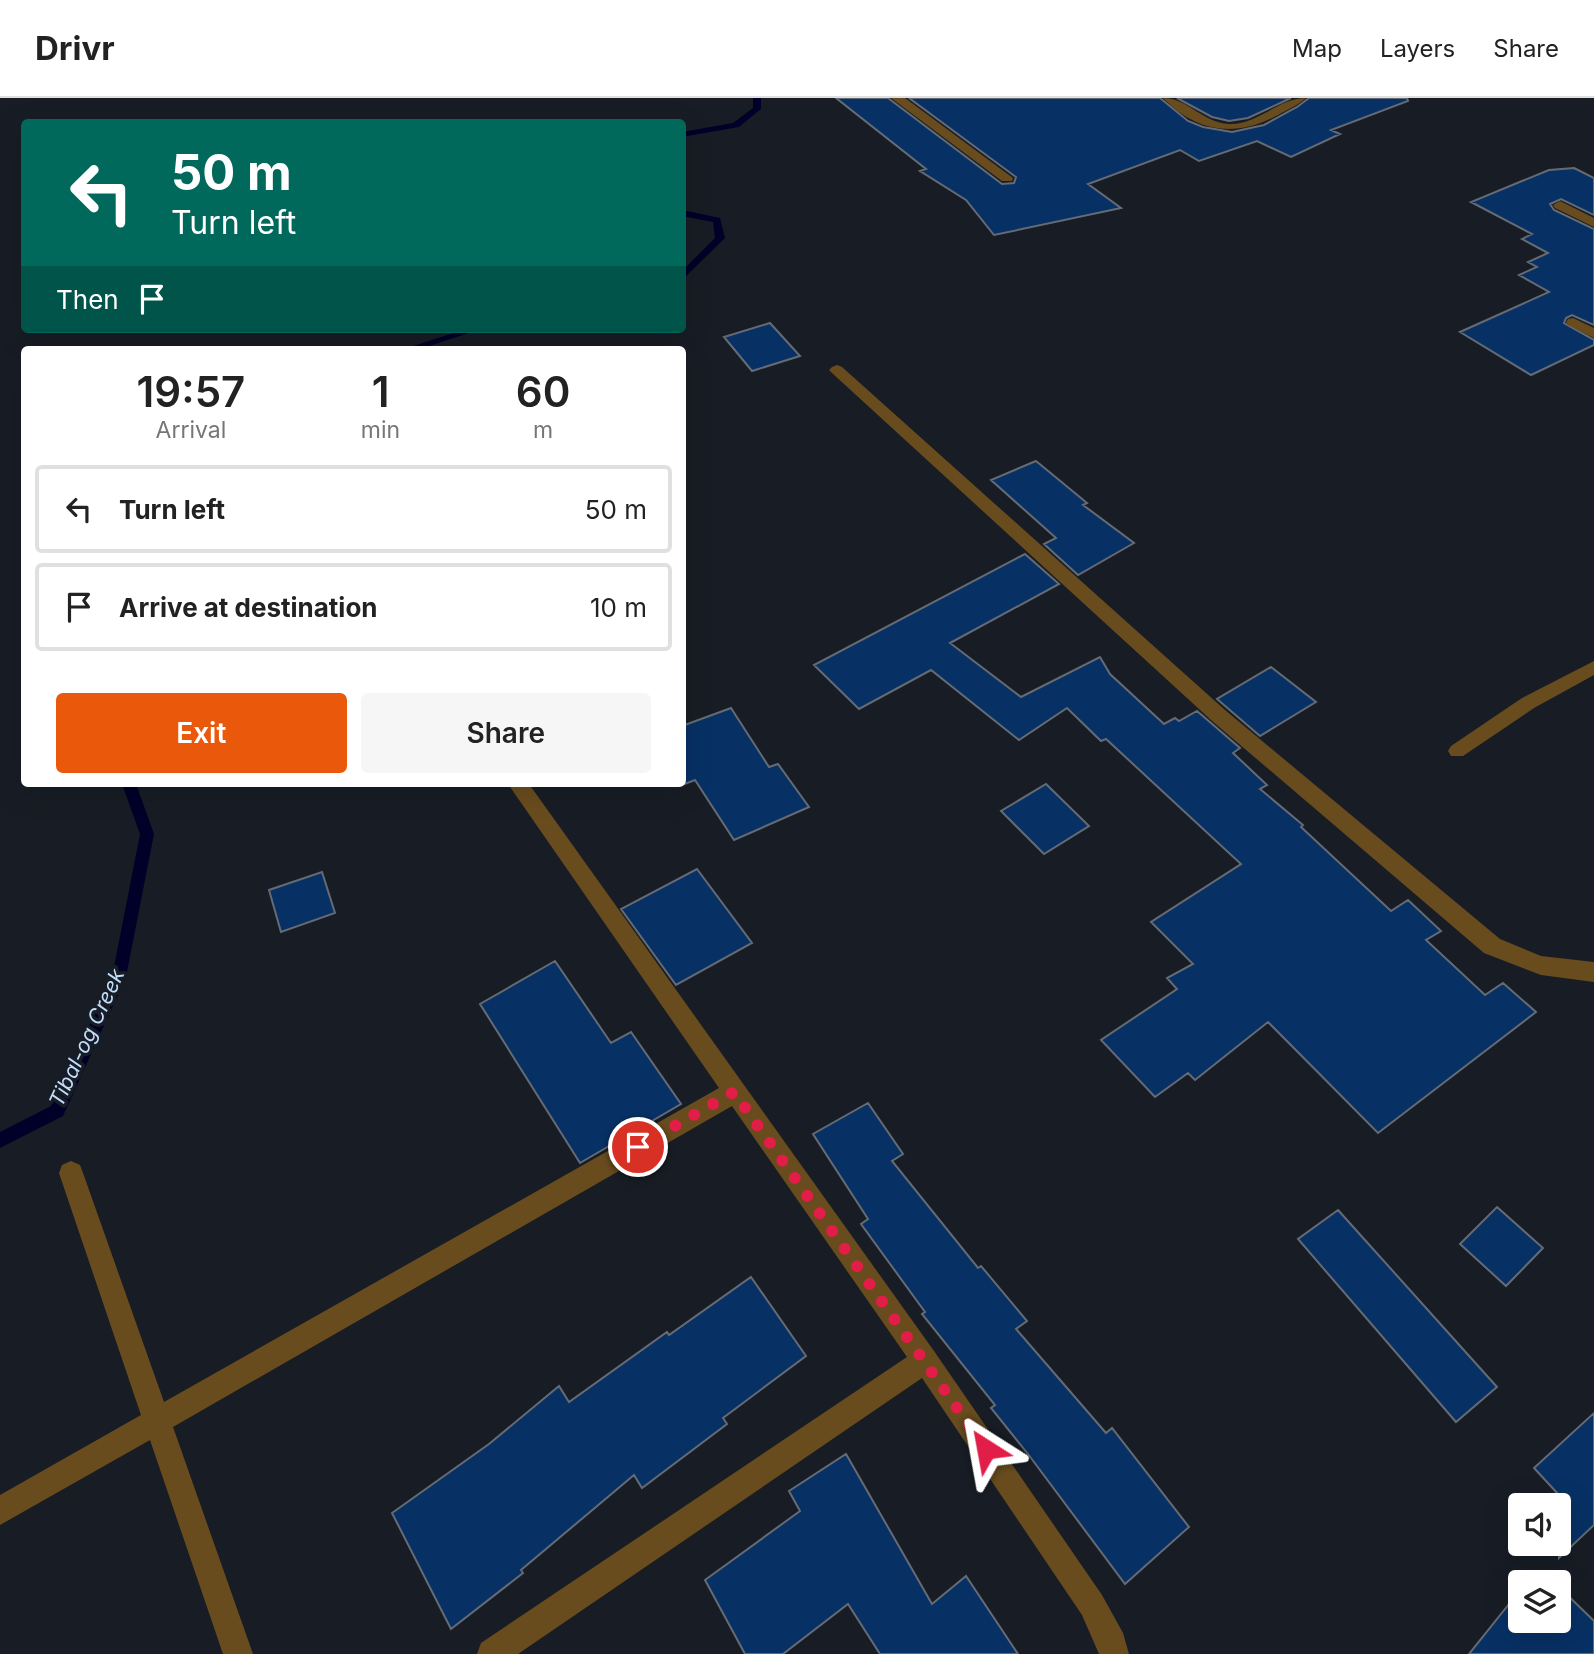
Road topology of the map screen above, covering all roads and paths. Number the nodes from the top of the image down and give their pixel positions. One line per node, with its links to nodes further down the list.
1 (897, 98): 4 (street)
2 (1169, 98): 3 (street)
3 (1300, 98)
4 (1007, 178)
5 (1560, 205): 6 (street)
6 (1594, 223)
7 (1573, 322): 8 (street)
8 (1594, 334)
9 (837, 370): 13 (street)
10 (1594, 667): 11 (lane)
11 (1458, 751)
12 (520, 787): 14 (street)
13 (1594, 972)
14 (734, 1092): 16 (street); 17 (street)
15 (71, 1172): 17 (street)
16 (925, 1360): 20 (street); 21 (street)
17 (158, 1422): 18 (street); 19 (street)
18 (0, 1510)
19 (238, 1654)
20 (492, 1654)
21 (1114, 1654)

